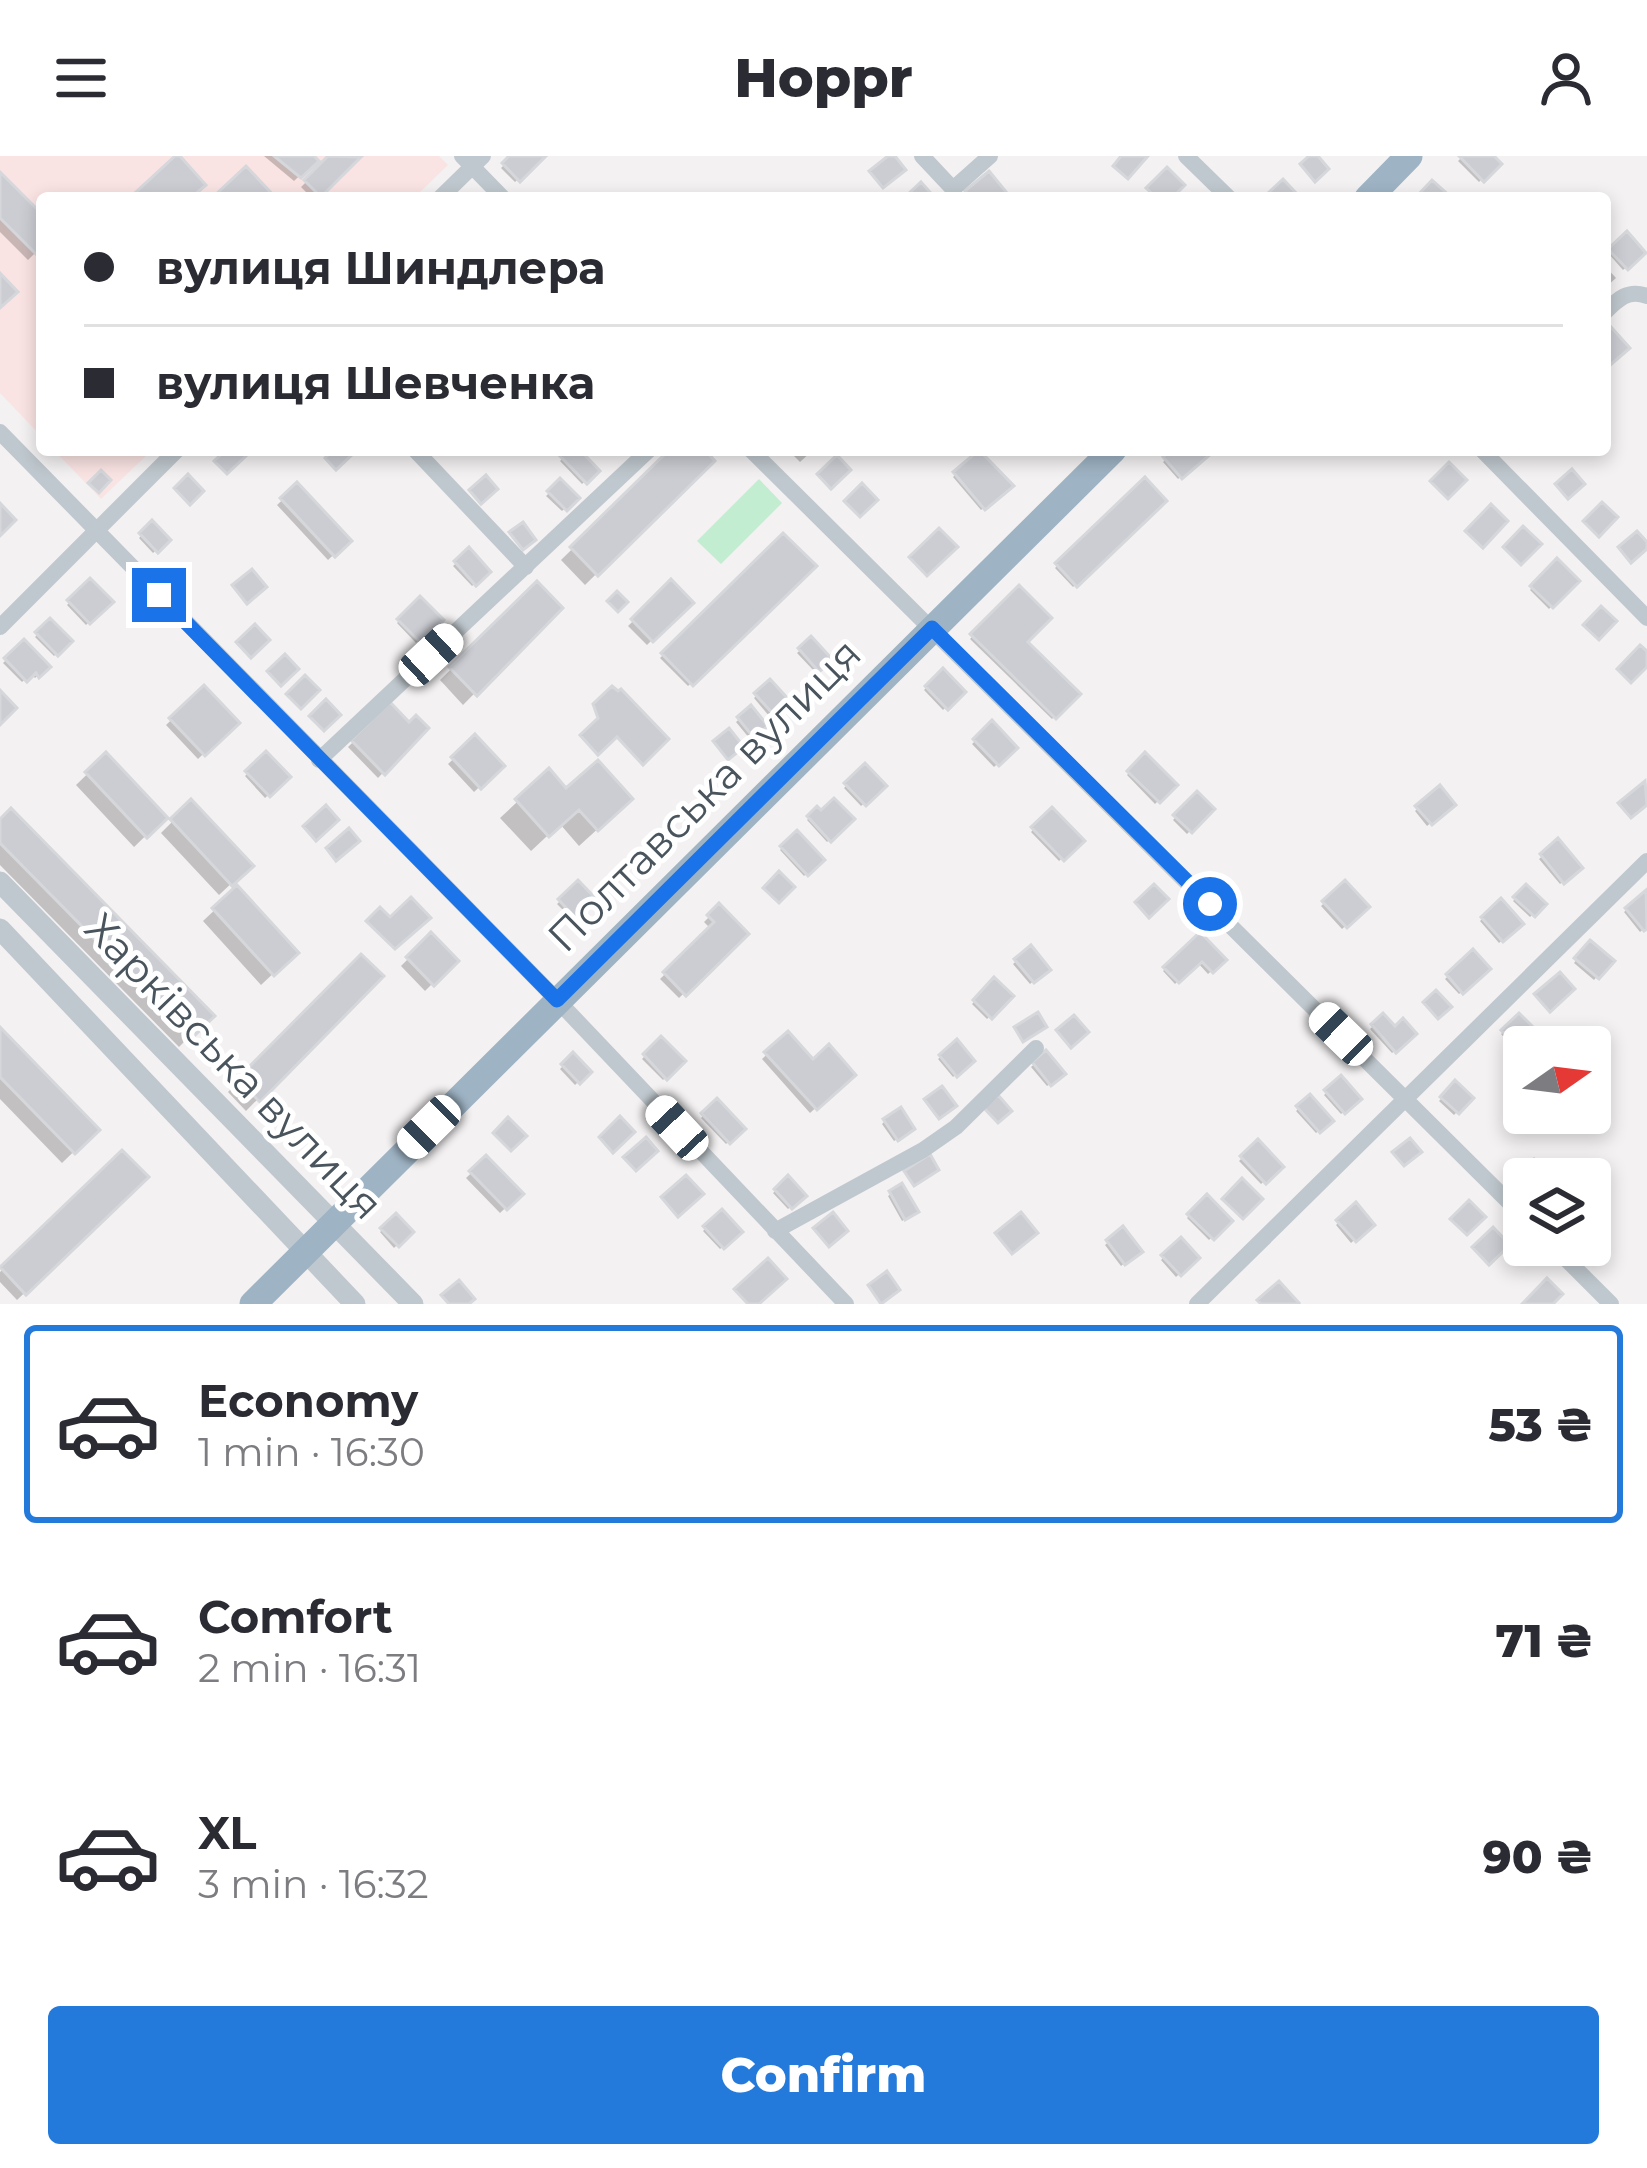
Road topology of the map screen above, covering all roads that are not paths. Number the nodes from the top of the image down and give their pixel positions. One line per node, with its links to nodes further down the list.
1 (922, 156): 2 (street)
2 (990, 156)
3 (1186, 156): 8 (street)
4 (1409, 156): 9 (highway)
5 (473, 160): 6 (street); 7 (street)
6 (445, 192)
7 (498, 192)
8 (1223, 192)
9 (1374, 192)
10 (1647, 296): 11 (street)
11 (1611, 307)
12 (0, 432): 19 (street)
13 (171, 456): 19 (street)
14 (421, 456): 20 (street)
15 (643, 456): 20 (street)
16 (757, 456): 23 (street)
17 (1107, 456): 23 (highway, Полтавська вулиця)
18 (1488, 456): 21 (street)
19 (95, 528): 22 (street); 24 (street)
20 (526, 567): 24 (street)
21 (1647, 618)
22 (0, 627)
23 (932, 628): 28 (highway, Полтавська вулиця); 30 (street)
24 (319, 760): 28 (street)
25 (1647, 861): 30 (street)
26 (0, 882): 32 (street, Харківська вулиця)
27 (0, 929): 34 (street, Харківська вулиця)
28 (557, 1000): 32 (highway, Полтавська вулиця); 33 (street)
29 (1036, 1048): 33 (street)
30 (1407, 1099): 31 (street); 40 (street)
31 (1503, 1196)
32 (332, 1222): 34 (highway, Полтавська вулиця); 38 (street, Харківська вулиця)
33 (775, 1231): 39 (street)
34 (305, 1251): 36 (highway, Полтавська вулиця); 37 (street, Харківська вулиця)
35 (1573, 1266): 41 (street)
36 (253, 1304)
37 (355, 1304)
38 (413, 1304)
39 (847, 1304)
40 (1197, 1304)
41 (1611, 1304)

